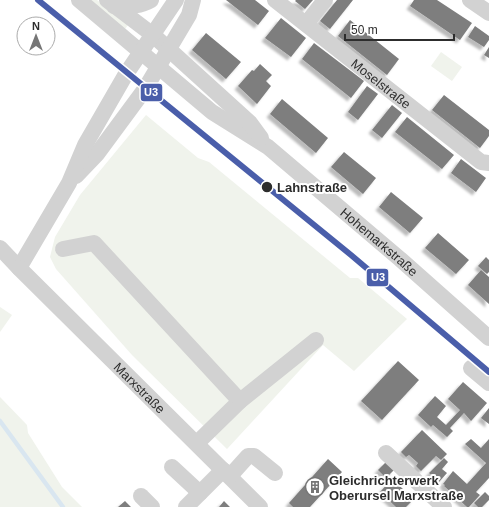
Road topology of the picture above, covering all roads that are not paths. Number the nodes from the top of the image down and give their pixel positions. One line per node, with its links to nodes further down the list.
1 (79, 0): 13 (street, Hohemarkstraße)
2 (151, 0): 8 (street)
3 (176, 0): 11 (street)
4 (193, 0): 12 (street)
5 (275, 0): 10 (street, Moselstraße)
6 (325, 0): 10 (street)
7 (470, 0): 9 (street)
8 (110, 3): 11 (street, Hohemarkstraße)
9 (489, 13)
10 (306, 24): 16 (street, Moselstraße)
11 (152, 35): 12 (street, Hohemarkstraße); 13 (street)
12 (168, 49): 14 (street); 15 (street, Hohemarkstraße)
13 (141, 52): 14 (street, Hohemarkstraße); 17 (street)
14 (159, 66): 15 (street, Hohemarkstraße); 17 (street)
15 (268, 147): 21 (street, Hohemarkstraße)
16 (489, 163)
17 (69, 183): 20 (street)
18 (0, 248): 20 (street, Marxstraße)
19 (63, 249): 25 (street)
20 (19, 268): 26 (street, Marxstraße)
21 (489, 338)
22 (316, 340): 25 (street)
23 (471, 368): 24 (street)
24 (489, 383)
25 (240, 401): 26 (street)
26 (197, 443): 29 (street, Marxstraße)
27 (386, 453): 34 (street)
28 (172, 467): 31 (street)
29 (227, 473): 30 (street); 31 (street); 33 (street, Marxstraße)
30 (275, 473)
31 (200, 492): 32 (street)
32 (186, 507)
33 (260, 507)
34 (444, 507)

